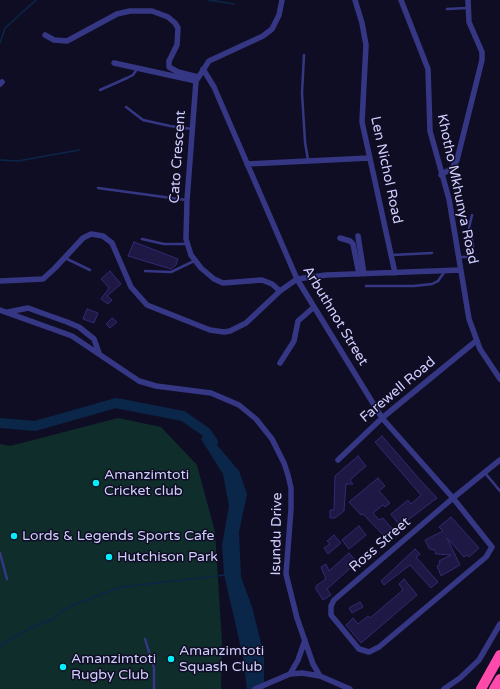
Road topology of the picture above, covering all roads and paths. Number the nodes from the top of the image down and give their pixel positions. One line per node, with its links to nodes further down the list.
1 (282, 0): 11 (street, Cato Crescent)
2 (355, 0): 16 (street, Len Nichol Road)
3 (401, 0): 19 (street, Khotho Mkhunya Road)
4 (468, 0): 5 (street)
5 (467, 8): 6 (lane); 19 (street)
6 (447, 9)
7 (45, 35): 12 (street)
8 (304, 55): 17 (lane)
9 (114, 63): 10 (street)
10 (137, 68): 12 (street); 13 (lane)
11 (203, 69): 12 (street, Cato Crescent); 18 (street, Arbuthnot Street)
12 (197, 79): 15 (street, Cato Crescent)
13 (100, 90)
14 (126, 107): 15 (lane)
15 (192, 129): 21 (street, Cato Crescent)
16 (370, 158): 17 (street); 28 (street, Len Nichol Road)
17 (308, 161): 18 (street)
18 (247, 164): 38 (street, Arbuthnot Street)
19 (441, 175): 29 (street, Khotho Mkhunya Road)
20 (98, 188): 21 (lane)
21 (187, 200): 26 (street, Cato Crescent)
22 (472, 215): 29 (lane)
23 (358, 236): 37 (street)
24 (340, 238): 37 (street)
25 (142, 239): 26 (lane)
26 (186, 244): 31 (street)
27 (432, 253): 28 (lane)
28 (392, 255): 36 (street, Len Nichol Road)
29 (459, 257): 33 (street, Khotho Mkhunya Road)
30 (65, 258): 32 (lane); 39 (street); 41 (street)
31 (195, 260): 34 (lane); 41 (street)
32 (90, 270)
33 (461, 270): 35 (street); 45 (street, Khotho Mkhunya Road)
34 (145, 271)
35 (445, 271): 36 (street); 40 (lane)
36 (395, 273): 37 (street)
37 (361, 274): 38 (street)
38 (297, 279): 41 (street); 42 (street, Arbuthnot Street)
39 (0, 281)
40 (366, 286)
41 (280, 291)
42 (314, 307): 47 (street); 49 (street, Arbuthnot Street)
43 (0, 310): 44 (street, Isundu Drive)
44 (8, 312): 46 (street, Isundu Drive); 46 (street, Isundu Drive)
45 (476, 342): 48 (street, Khotho Mkhunya Road); 49 (street, Farewell Road)
46 (99, 353): 59 (street, Isundu Drive)
47 (280, 363)
48 (500, 379)
49 (382, 418): 50 (street, Farewell Road); 54 (street, Arbuthnot Street)
50 (338, 460)
51 (500, 460): 52 (street, Ross Street)
52 (485, 473): 53 (lane); 54 (street, Ross Street)
53 (500, 491)
54 (453, 498): 60 (street, Arbuthnot Street); 60 (street, Ross Street)
55 (0, 553): 56 (lane)
56 (7, 579)
57 (500, 624): 68 (street)
58 (145, 639): 65 (lane)
59 (305, 640): 62 (street); 63 (street, Isundu Drive)
60 (374, 650)
61 (500, 655): 69 (highway)
62 (290, 674): 63 (street); 66 (street)
63 (320, 676): 67 (street)
64 (500, 679): 70 (highway)
65 (154, 689)
66 (255, 689)
67 (350, 689)
68 (444, 689)
69 (481, 689)
70 (494, 689)

